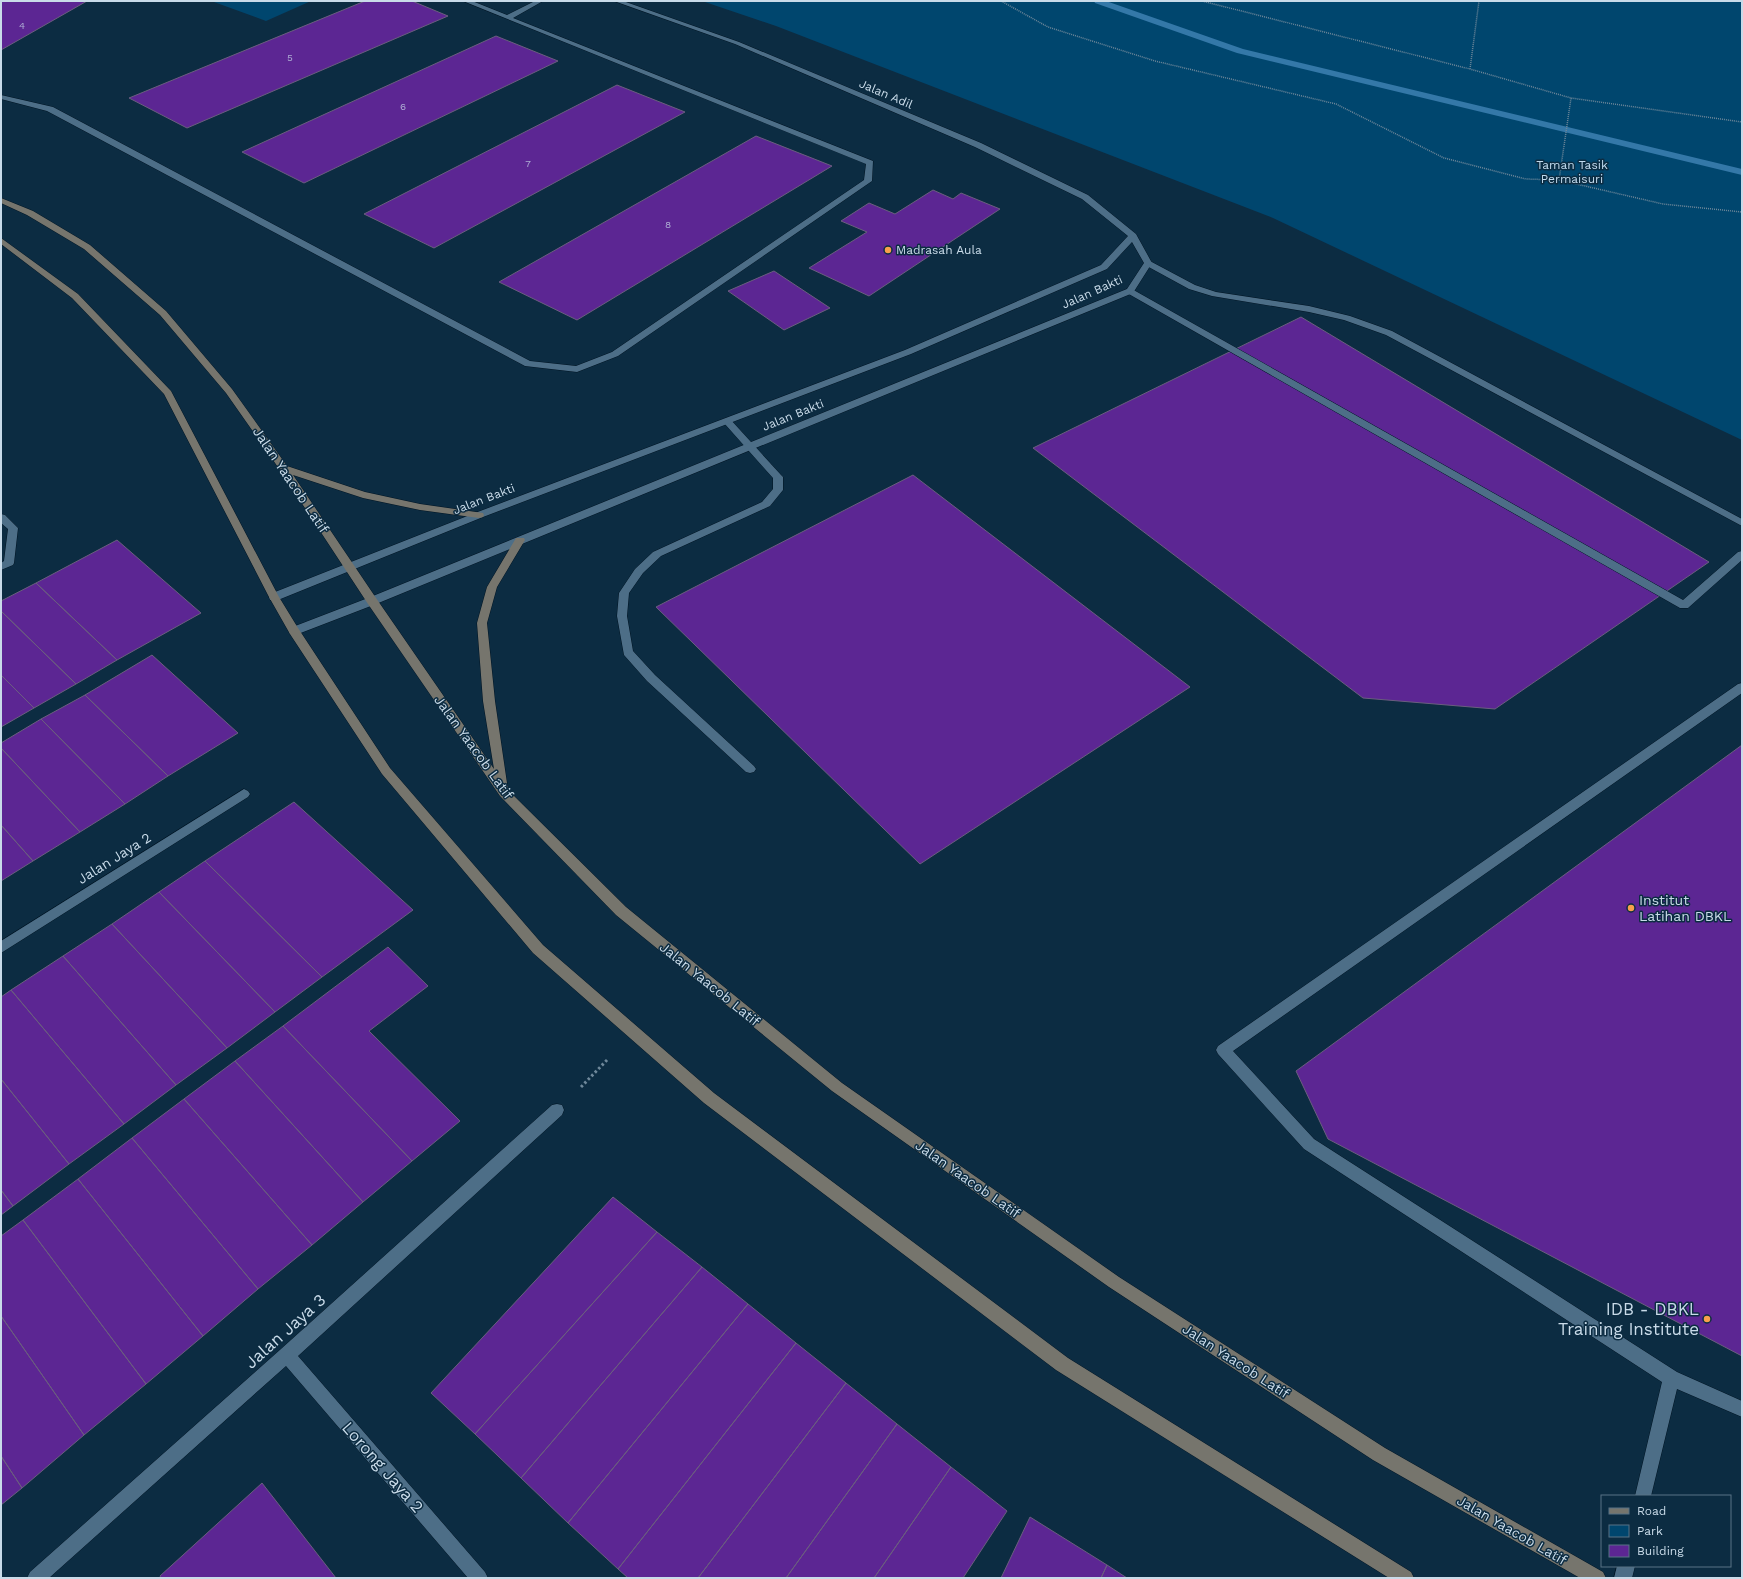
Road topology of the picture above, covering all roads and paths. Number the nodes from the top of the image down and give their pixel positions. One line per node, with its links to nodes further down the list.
1 (466, 1): 7 (street)
2 (540, 1): 7 (street)
3 (617, 1): 15 (street, Jalan Adil)
4 (1002, 1): 12 (path)
5 (1202, 1): 8 (path)
6 (1480, 1): 8 (path)
7 (509, 17): 9 (street)
8 (1470, 69): 10 (path)
9 (1, 97)
10 (1571, 98): 11 (path); 12 (path)
11 (1742, 122)
12 (1559, 180): 14 (path)
13 (1, 200): 21 (street, Jalan Yaacob Latif)
14 (1742, 212)
15 (1133, 236): 17 (street); 19 (street, Jalan Bakti)
16 (1, 240): 29 (street)
17 (1148, 263): 18 (street, Jalan Bakti); 24 (street)
18 (1130, 291): 20 (street, Jalan Bakti); 26 (street)
19 (727, 421): 20 (street); 22 (street, Jalan Bakti)
20 (751, 446): 25 (street, Jalan Bakti); 33 (street)
21 (284, 468): 22 (street); 28 (street, Jalan Yaacob Latif)
22 (479, 515): 28 (street, Jalan Bakti)
23 (1, 516): 27 (street)
24 (1742, 523)
25 (520, 540): 30 (street, Jalan Bakti); 34 (street)
26 (1742, 554)
27 (5, 565)
28 (349, 566): 29 (street, Jalan Bakti); 30 (street, Jalan Yaacob Latif)
29 (274, 597): 31 (street)
30 (372, 601): 31 (street, Jalan Bakti); 34 (street, Jalan Yaacob Latif)
31 (294, 631): 37 (street)
32 (1742, 687): 40 (street)
33 (750, 769)
34 (504, 792): 47 (street, Jalan Yaacob Latif)
35 (244, 794): 36 (street, Jalan Jaya 2)
36 (1, 948)
37 (634, 1034): 38 (path); 46 (street)
38 (557, 1110): 39 (street, Jalan Jaya 3)
39 (287, 1355): 44 (street, Jalan Jaya 3); 45 (street, Lorong Jaya 2)
40 (1671, 1378): 41 (street); 42 (street)
41 (1742, 1409)
42 (1643, 1495)
43 (1626, 1567): 48 (street)
44 (36, 1578)
45 (479, 1578)
46 (1405, 1578)
47 (1597, 1578)
48 (1623, 1578)

